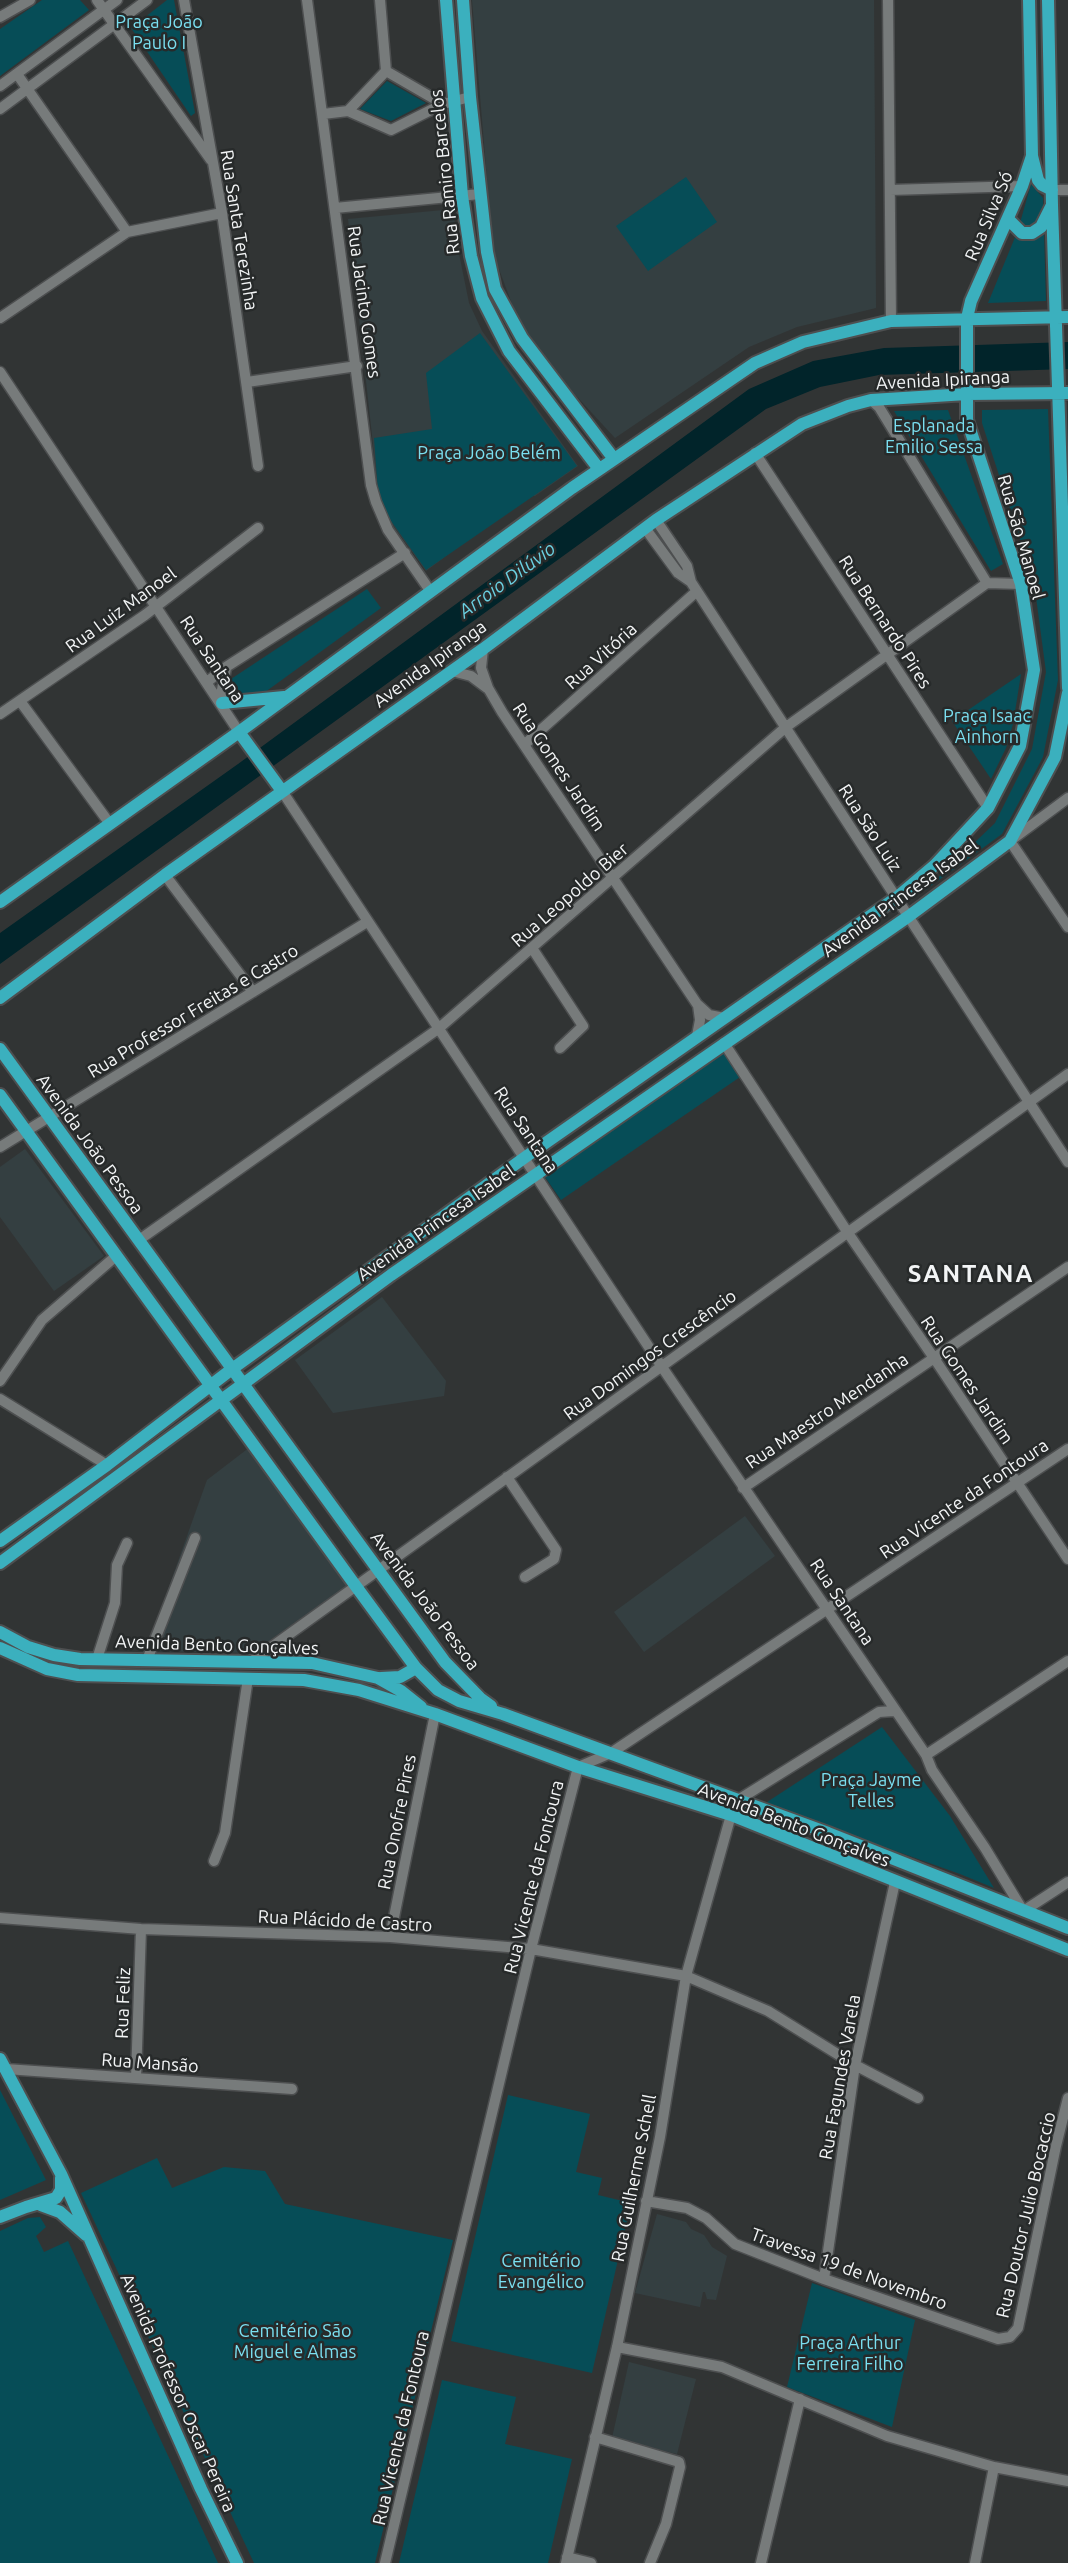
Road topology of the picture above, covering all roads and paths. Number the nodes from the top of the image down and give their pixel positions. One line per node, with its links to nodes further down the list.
1 (30, 0): 14 (street)
2 (97, 0): 13 (street)
3 (117, 0): 13 (street)
4 (147, 0): 15 (street)
5 (184, 0): 26 (street, Rua Santa Terezinha)
6 (307, 0): 24 (street, Rua Jacinto Gomes)
7 (380, 0): 16 (street)
8 (446, 0): 21 (main road, Rua Ramiro Barcelos)
9 (463, 0): 20 (main road, Rua Ramiro Barcelos)
10 (888, 0): 28 (street)
11 (1029, 0): 25 (main road, Rua Silva Só)
12 (1048, 0): 29 (main road)
13 (104, 10): 15 (street); 17 (street)
14 (0, 17)
15 (114, 25): 19 (street); 26 (street)
16 (386, 71): 21 (street); 23 (street)
17 (17, 74): 18 (street); 19 (street)
18 (0, 86)
19 (27, 90): 22 (street); 37 (street)
20 (470, 97): 21 (street); 31 (main road, Rua Ramiro Barcelos)
21 (449, 103): 23 (street); 32 (main road, Rua Ramiro Barcelos)
22 (0, 109)
23 (348, 111): 24 (street)
24 (323, 114): 34 (street, Rua Jacinto Gomes)
25 (1031, 156): 27 (main road, Rua Silva Só); 29 (main road)
26 (213, 163): 35 (street, Rua Santa Terezinha)
27 (1023, 186): 28 (street); 36 (main road, Rua Silva Só)
28 (890, 190): 41 (street)
29 (1052, 190): 30 (street); 33 (main road)
30 (1068, 190)
31 (480, 194): 32 (street); 52 (main road, Rua Ramiro Barcelos)
32 (462, 196): 34 (street); 54 (main road, Rua Ramiro Barcelos)
33 (1052, 205): 36 (main road); 38 (main road)
34 (335, 208): 42 (street, Rua Jacinto Gomes)
35 (222, 213): 37 (street); 45 (street, Rua Santa Terezinha)
36 (1009, 220): 40 (main road, Rua Silva Só)
37 (127, 232): 39 (street)
38 (1063, 317): 40 (main road); 46 (main road, Rua São Manoel)
39 (0, 318)
40 (967, 318): 41 (main road); 44 (main road, Rua Silva Só)
41 (891, 321): 52 (main road)
42 (356, 366): 45 (street); 59 (street, Rua Jacinto Gomes)
43 (0, 372): 64 (street, Rua Santana)
44 (967, 374): 47 (main road, Rua São Manoel)
45 (247, 382): 53 (street, Rua Santa Terezinha)
46 (1064, 393): 47 (main road, Avenida Ipiranga); 50 (main road, Rua São Manoel)
47 (967, 394): 48 (main road, Avenida Ipiranga); 61 (main road, Rua São Manoel)
48 (871, 400): 51 (main road, Avenida Ipiranga); 60 (street)
49 (1068, 410): 50 (main road)
50 (1060, 422): 55 (main road, Rua São Manoel)
51 (755, 453): 56 (main road, Avenida Ipiranga); 66 (street, Rua Bernardo Pires)
52 (614, 459): 54 (main road)
53 (258, 466)
54 (599, 469): 63 (main road)
55 (1065, 501): 71 (main road, Rua São Manoel)
56 (656, 520): 58 (main road, Avenida Ipiranga); 62 (street, Rua São Luiz)
57 (258, 528): 64 (street, Rua Luiz Manoel)
58 (645, 528): 62 (street, Rua São Luiz); 65 (main road, Avenida Ipiranga)
59 (405, 553): 63 (street, Rua Jacinto Gomes); 67 (street)
60 (987, 583): 61 (street); 66 (street, Rua Leopoldo Bier)
61 (1021, 584): 82 (main road, Rua São Manoel)
62 (694, 587): 77 (street, Rua São Luiz); 79 (street, Rua Vitória)
63 (431, 592): 73 (main road)
64 (156, 606): 69 (street, Rua Santana); 74 (street, Rua Luiz Manoel)
65 (483, 649): 68 (main road, Avenida Ipiranga); 70 (street, Rua Gomes Jardim)
66 (887, 654): 77 (street, Rua Leopoldo Bier); 82 (street, Rua Bernardo Pires)
67 (226, 667): 69 (street); 75 (street)
68 (452, 671): 70 (street, Rua Gomes Jardim); 80 (main road, Avenida Ipiranga)
69 (207, 682): 75 (street, Rua Santana)
70 (488, 688): 79 (street, Rua Gomes Jardim)
71 (1068, 688)
72 (1068, 694): 84 (main road)
73 (285, 697): 75 (main road); 78 (main road)
74 (20, 701): 76 (street, Rua Luiz Manoel); 83 (street)
75 (221, 702): 78 (street, Rua Santana)
76 (0, 714)
77 (786, 727): 86 (street, Rua Leopoldo Bier); 87 (street, Rua São Luiz)
78 (242, 736): 80 (main road, Rua Santana); 83 (main road)
79 (525, 744): 86 (street, Rua Gomes Jardim)
80 (282, 791): 85 (main road, Avenida Ipiranga); 90 (street, Rua Santana)
81 (1068, 798): 84 (street, Avenida Princesa Isabel)
82 (988, 808): 87 (main road, Avenida Princesa Isabel)
83 (110, 824): 88 (main road)
84 (1010, 841): 89 (main road, Avenida Princesa Isabel); 91 (street)
85 (165, 875): 93 (street); 94 (main road, Avenida Ipiranga)
86 (614, 878): 92 (street, Rua Leopoldo Bier); 95 (street, Rua Gomes Jardim)
87 (896, 898): 89 (street, Rua São Luiz); 96 (main road, Avenida Princesa Isabel)
88 (0, 902)
89 (909, 916): 99 (main road, Avenida Princesa Isabel); 104 (street, Rua São Luiz)
90 (367, 922): 93 (street, Rua Professor Freitas e Castro); 97 (street, Rua Santana)
91 (1068, 927)
92 (532, 948): 97 (street, Rua Leopoldo Bier); 101 (street)
93 (253, 992): 105 (street, Rua Professor Freitas e Castro)
94 (0, 998)
95 (697, 1004): 96 (street, Rua Gomes Jardim); 98 (street)
96 (724, 1018): 98 (main road, Avenida Princesa Isabel)
97 (438, 1029): 108 (street, Rua Santana); 112 (street, Rua Leopoldo Bier)
98 (697, 1036): 108 (main road, Avenida Princesa Isabel)
99 (724, 1043): 110 (main road, Avenida Princesa Isabel); 111 (street, Rua Gomes Jardim)
100 (0, 1048): 105 (main road, Avenida João Pessoa)
101 (560, 1048)
102 (1068, 1074): 104 (street, Rua Domingos Crescêncio)
103 (0, 1095): 106 (main road)
104 (1029, 1102): 109 (street, Rua São Luiz); 111 (street, Rua Domingos Crescêncio)
105 (49, 1118): 106 (street, Rua Professor Freitas e Castro); 112 (main road, Avenida João Pessoa)
106 (26, 1131): 107 (street, Rua Professor Freitas e Castro); 113 (main road)
107 (0, 1147)
108 (524, 1158): 110 (street, Rua Santana); 117 (main road, Avenida Princesa Isabel)
109 (1068, 1161)
110 (534, 1174): 116 (street, Rua Santana); 119 (main road, Avenida Princesa Isabel)
111 (848, 1233): 115 (street, Rua Gomes Jardim); 116 (street, Rua Domingos Crescêncio)
112 (139, 1240): 117 (main road, Avenida João Pessoa)
113 (116, 1256): 118 (street); 120 (main road)
114 (1068, 1267): 115 (street, Rua Maestro Mendanha)
115 (934, 1358): 126 (street, Rua Gomes Jardim); 127 (street, Rua Maestro Mendanha)
116 (661, 1365): 125 (street, Rua Domingos Crescêncio); 127 (street, Rua Santana)
117 (232, 1369): 119 (main road, Avenida João Pessoa); 120 (main road, Avenida Princesa Isabel)
118 (0, 1381)
119 (242, 1384): 122 (main road, Avenida Princesa Isabel); 133 (main road, Avenida João Pessoa)
120 (211, 1385): 122 (main road); 124 (main road, Avenida Princesa Isabel)
121 (0, 1399): 124 (street)
122 (221, 1400): 132 (main road, Avenida Princesa Isabel); 135 (main road)
123 (1068, 1449): 126 (street, Rua Vicente da Fontoura)
124 (107, 1465): 129 (main road, Avenida Princesa Isabel)
125 (507, 1477): 133 (street, Rua Domingos Crescêncio); 134 (street)
126 (1017, 1483): 131 (street, Rua Gomes Jardim); 136 (street, Rua Vicente da Fontoura)
127 (743, 1488): 136 (street, Rua Santana)
128 (195, 1538): 140 (street)
129 (0, 1541)
130 (127, 1543): 139 (street)
131 (1068, 1559)
132 (0, 1563)
133 (378, 1570): 135 (street, Rua Domingos Crescêncio); 150 (main road, Avenida João Pessoa)
134 (525, 1577)
135 (355, 1585): 141 (street, Rua Domingos Crescêncio); 143 (main road)
136 (826, 1609): 146 (street, Rua Santana); 151 (street, Rua Vicente da Fontoura)
137 (0, 1632): 139 (main road, Avenida Bento Gonçalves)
138 (0, 1648): 144 (main road, Avenida Bento Gonçalves)
139 (97, 1659): 140 (main road, Avenida Bento Gonçalves)
140 (147, 1660): 141 (main road, Avenida Bento Gonçalves)
141 (252, 1661): 145 (main road, Avenida Bento Gonçalves)
142 (1068, 1661): 152 (street)
143 (416, 1668): 145 (main road); 150 (main road)
144 (248, 1678): 149 (main road, Avenida Bento Gonçalves); 156 (street)
145 (378, 1678): 149 (main road, Avenida Bento Gonçalves)
146 (885, 1698): 147 (street, Rua Santana); 148 (street)
147 (894, 1711): 148 (street); 152 (street, Rua Santana)
148 (879, 1712): 154 (street)
149 (431, 1713): 153 (main road, Avenida Bento Gonçalves); 163 (street, Rua Onofre Pires)
150 (503, 1714): 151 (main road, Avenida Bento Gonçalves)
151 (611, 1753): 153 (street, Rua Vicente da Fontoura); 154 (main road, Avenida Bento Gonçalves)
152 (926, 1755): 159 (street, Rua Santana)
153 (578, 1767): 155 (main road, Avenida Bento Gonçalves); 164 (street, Rua Vicente da Fontoura)
154 (738, 1800): 155 (street, Rua Guilherme Schell); 159 (main road, Avenida Bento Gonçalves)
155 (731, 1815): 157 (main road, Avenida Bento Gonçalves); 166 (street, Rua Guilherme Schell)
156 (214, 1861)
157 (895, 1882): 165 (main road, Avenida Bento Gonçalves); 167 (street, Rua Fagundes Varela)
158 (1068, 1882): 159 (street)
159 (1024, 1910): 161 (main road, Avenida Bento Gonçalves)
160 (0, 1918): 162 (street, Rua Plácido de Castro)
161 (1068, 1927)
162 (141, 1929): 163 (street, Rua Plácido de Castro); 169 (street, Rua Feliz)
163 (390, 1937): 164 (street, Rua Plácido de Castro)
164 (531, 1949): 166 (street, Rua Plácido de Castro); 187 (street, Rua Vicente da Fontoura)
165 (1068, 1950)
166 (686, 1976): 167 (street, Rua Plácido de Castro); 174 (street, Rua Guilherme Schell)
167 (855, 2065): 171 (street, Rua Plácido de Castro); 178 (street, Rua Fagundes Varela)
168 (2, 2067): 169 (street, Rua Mansão); 173 (main road, Avenida Professor Oscar Pereira)
169 (136, 2078): 170 (street, Rua Mansão)
170 (292, 2089)
171 (918, 2098)
172 (1068, 2098): 179 (street, Rua Doutor Julio Bocaccio)
173 (61, 2174): 175 (main road); 177 (main road, Avenida Professor Oscar Pereira)
174 (646, 2201): 178 (street, Travessa 19 de Novembro); 180 (street, Rua Guilherme Schell)
175 (38, 2205): 176 (main road); 177 (main road, Avenida Professor Oscar Pereira)
176 (0, 2217)
177 (89, 2237): 186 (main road, Avenida Professor Oscar Pereira)
178 (824, 2279): 179 (street, Travessa 19 de Novembro)
179 (1010, 2337)
180 (617, 2347): 181 (street); 182 (street, Rua Guilherme Schell)
181 (800, 2399): 183 (street); 190 (street)
182 (596, 2437): 185 (street, Rua Guilherme Schell); 189 (street)
183 (993, 2466): 184 (street); 191 (street)
184 (1068, 2481)
185 (566, 2560): 188 (street)
186 (237, 2563)
187 (385, 2563)
188 (591, 2563)
189 (650, 2563)
190 (761, 2563)
191 (975, 2563)

